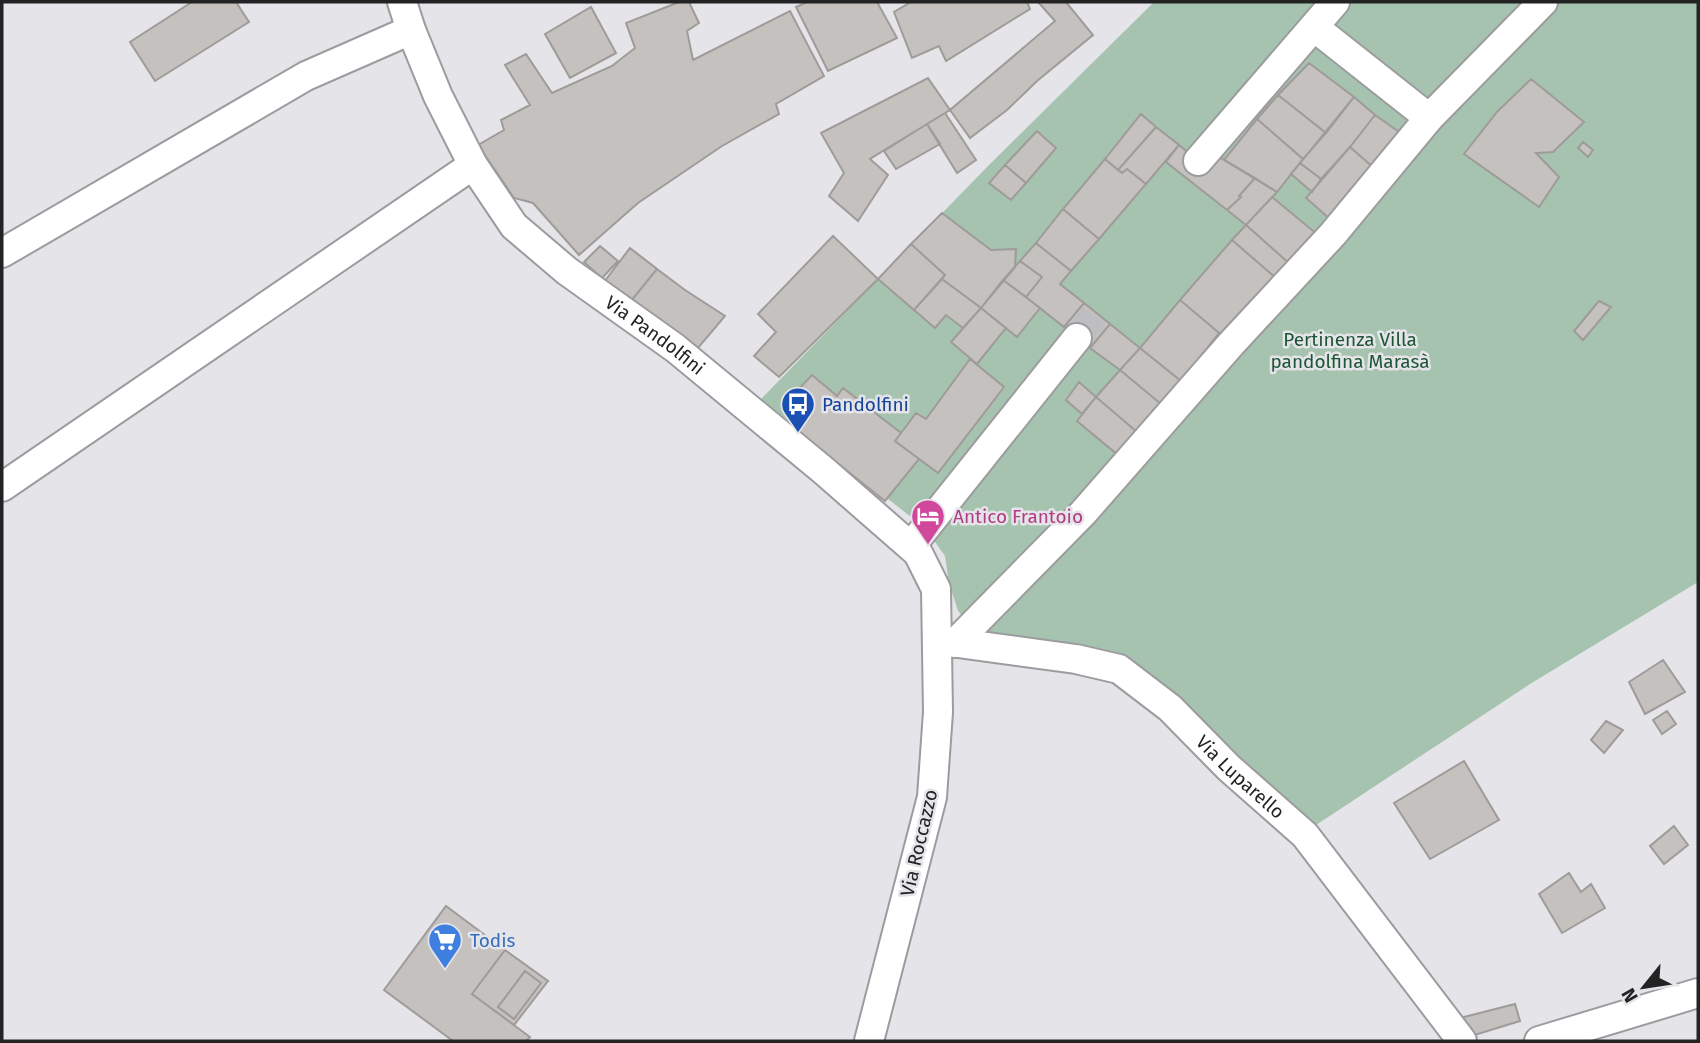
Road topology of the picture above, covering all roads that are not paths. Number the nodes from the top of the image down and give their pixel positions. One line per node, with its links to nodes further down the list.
1 (402, 2): 5 (street, Via Pandolfini)
2 (1335, 2): 4 (street)
3 (1543, 2): 6 (street)
4 (1314, 27): 6 (street); 7 (street)
5 (411, 30): 8 (street, Via Pandolfini); 9 (street)
6 (1429, 118): 13 (street)
7 (1198, 161)
8 (473, 165): 11 (street); 12 (street, Via Pandolfini)
9 (2, 253)
10 (1077, 338): 12 (street)
11 (2, 487)
12 (911, 546): 13 (street, Via Pandolfini)
13 (946, 641): 15 (street, Via Roccazzo); 16 (street, Via Luparello)
14 (1698, 993): 17 (street)
15 (869, 1041)
16 (1462, 1041)
17 (1539, 1041)

